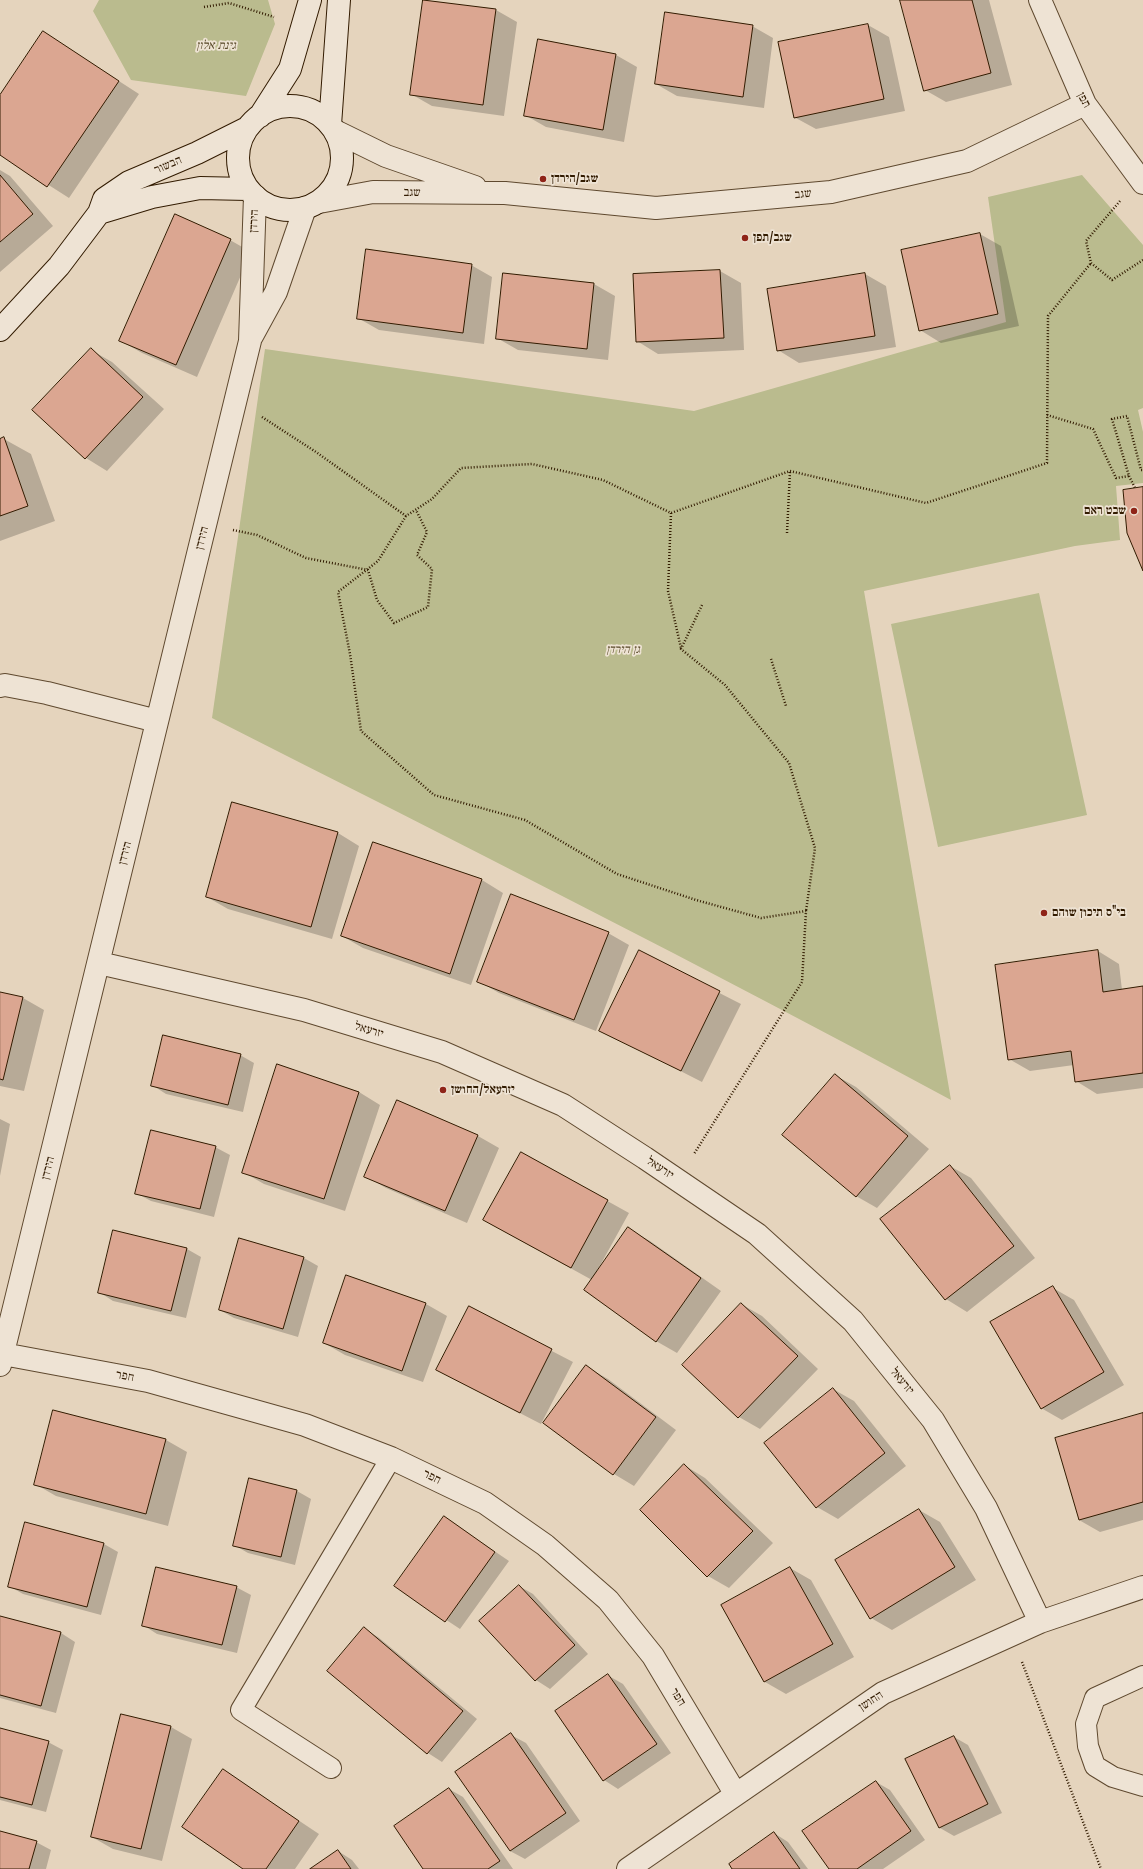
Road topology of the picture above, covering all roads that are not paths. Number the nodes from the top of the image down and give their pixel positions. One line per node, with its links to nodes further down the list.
1 (310, 0): 5 (street)
2 (339, 0): 6 (street)
3 (1041, 2): 4 (street, תפן)
4 (1085, 104): 7 (street, תפן); 9 (street, שגב)
5 (253, 122): 6 (street); 8 (street); 11 (street, הבשור)
6 (332, 128): 9 (street, שגב); 10 (street)
7 (1141, 180)
8 (252, 193): 10 (street); 11 (street); 13 (street, הירדן)
9 (505, 193): 10 (street, שגב)
10 (312, 205): 13 (street, הירדן)
11 (99, 213): 12 (street, הבשור)
12 (0, 330)
13 (250, 341): 15 (street, הירדן)
14 (0, 686): 15 (street)
15 (157, 721): 16 (street, הירדן)
16 (99, 963): 17 (street, הירדן); 20 (street, יזרעאל)
17 (1, 1359): 18 (street, חפר)
18 (391, 1458): 22 (lane); 24 (street, חפר)
19 (1143, 1587): 20 (street, החושן)
20 (1040, 1622): 24 (street, החושן)
21 (1143, 1676): 23 (lane)
22 (331, 1768)
23 (1143, 1786)
24 (735, 1793): 25 (street, החושן)
25 (628, 1869)

